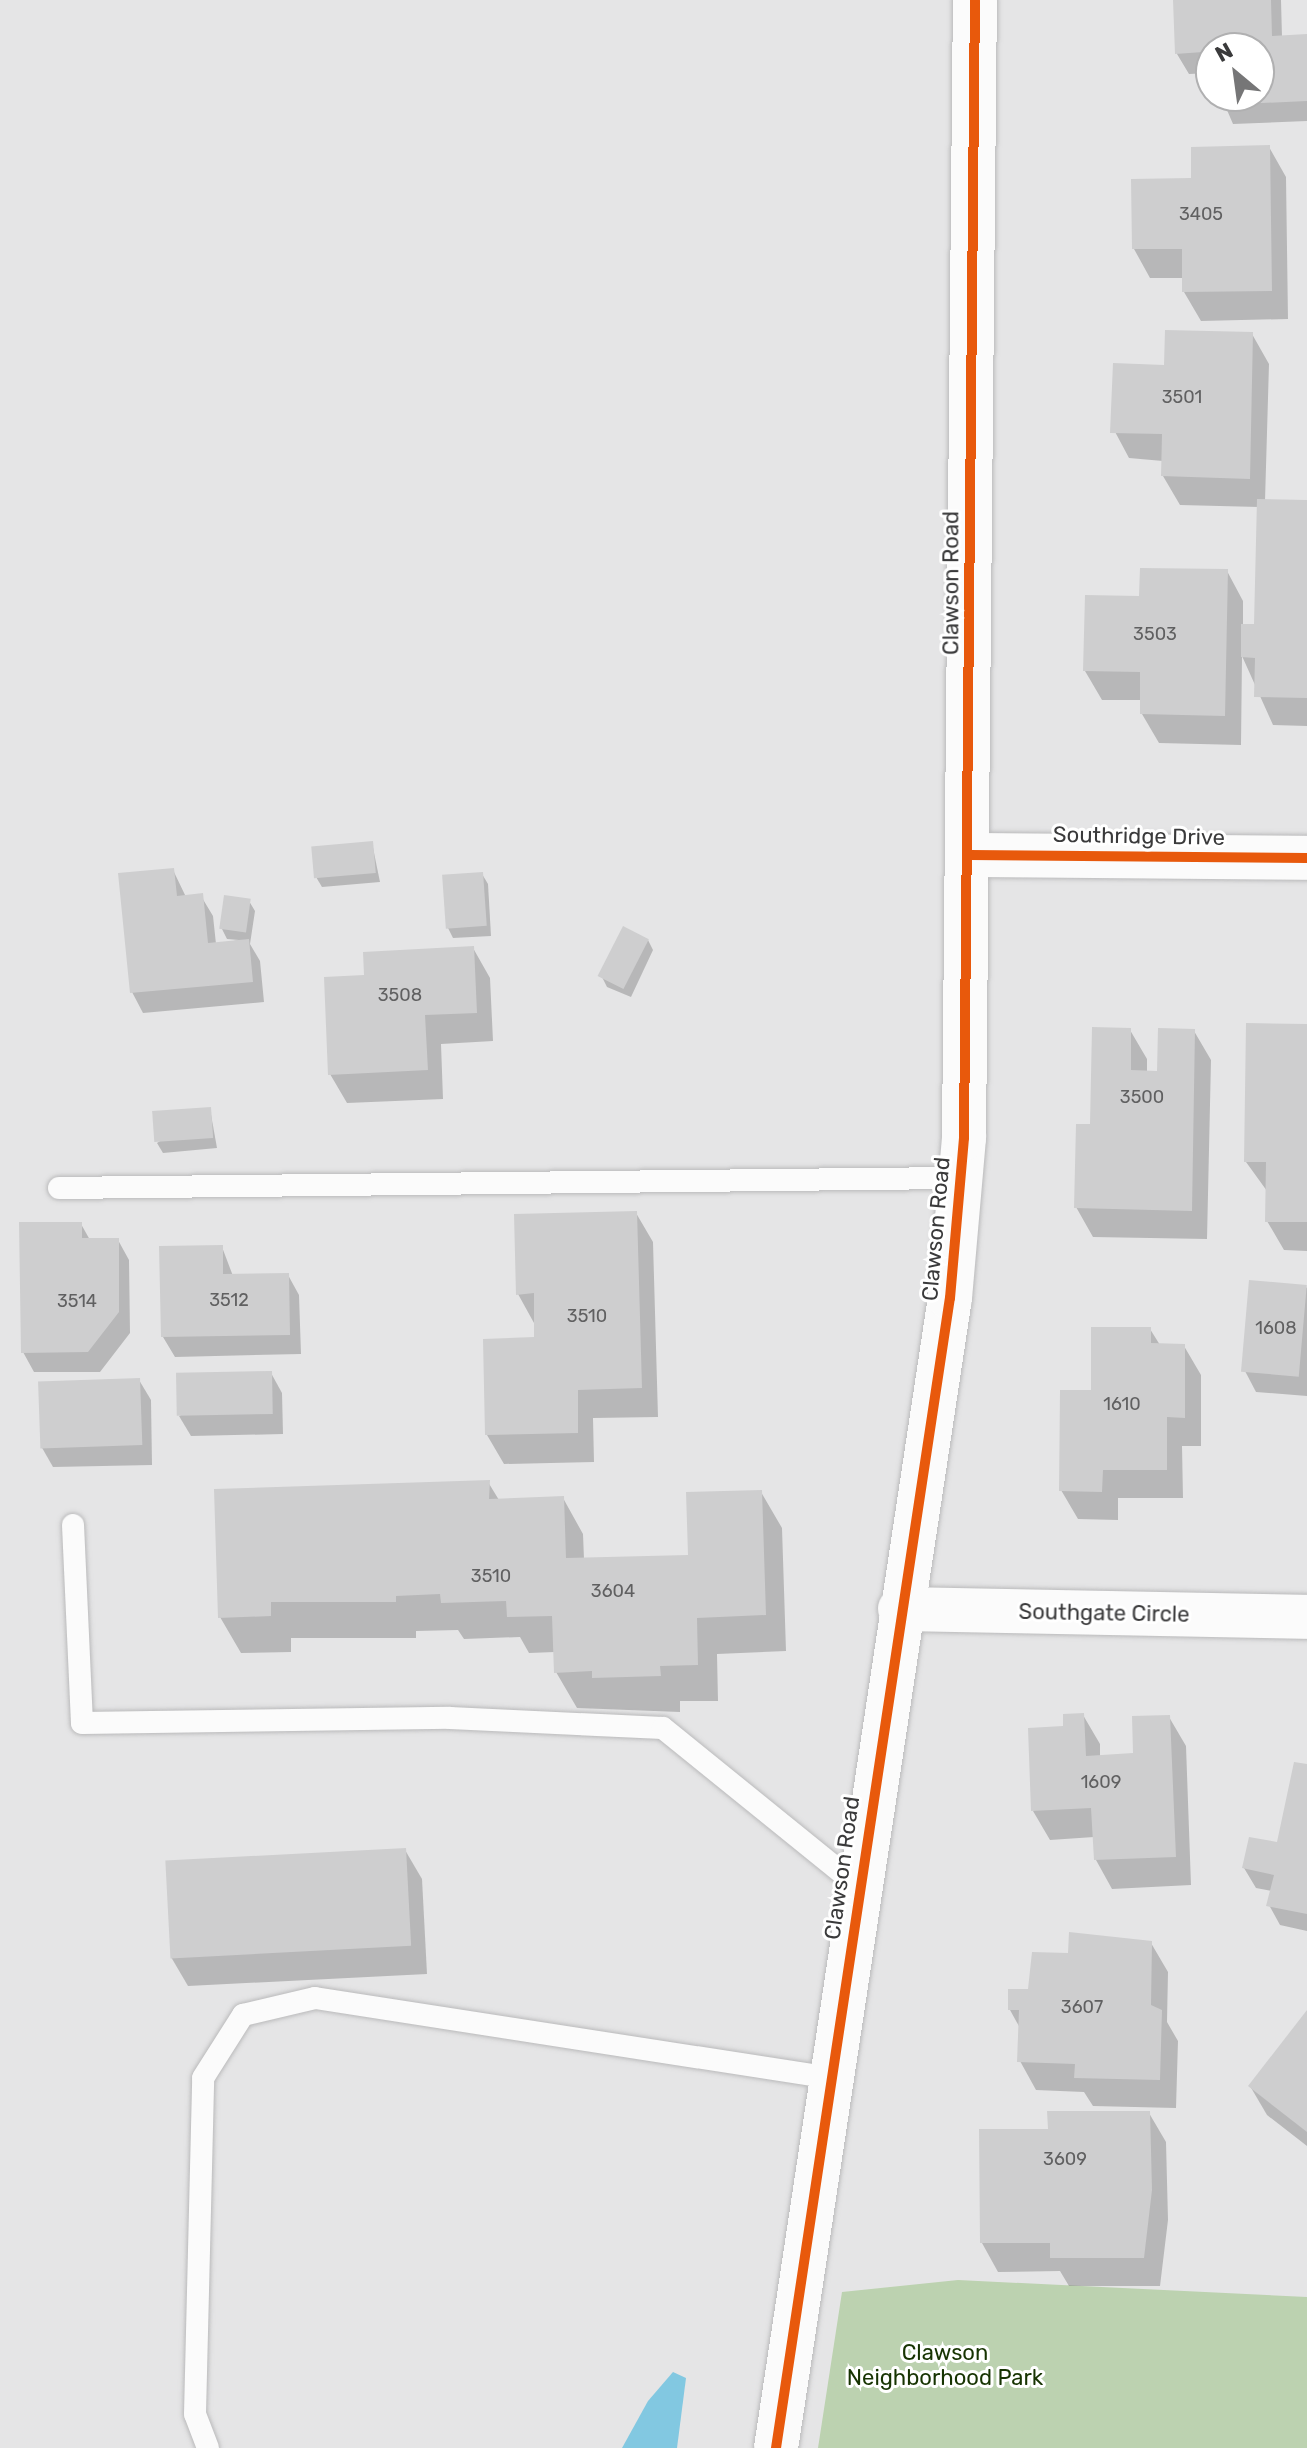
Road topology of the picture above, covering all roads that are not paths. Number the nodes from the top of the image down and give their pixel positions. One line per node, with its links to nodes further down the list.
1 (975, 0): 2 (street, Clawson Road)
2 (970, 855): 3 (street, Southridge Drive); 4 (street, Clawson Road)
3 (1307, 858)
4 (961, 1178): 5 (lane); 7 (street, Clawson Road)
5 (59, 1188)
6 (73, 1525): 9 (lane)
7 (900, 1609): 8 (street, Southgate Circle); 9 (street, Clawson Road)
8 (1307, 1617)
9 (859, 1887): 10 (street, Clawson Road)
10 (831, 2078): 11 (lane); 12 (street, Clawson Road)
11 (208, 2448)
12 (776, 2448)

